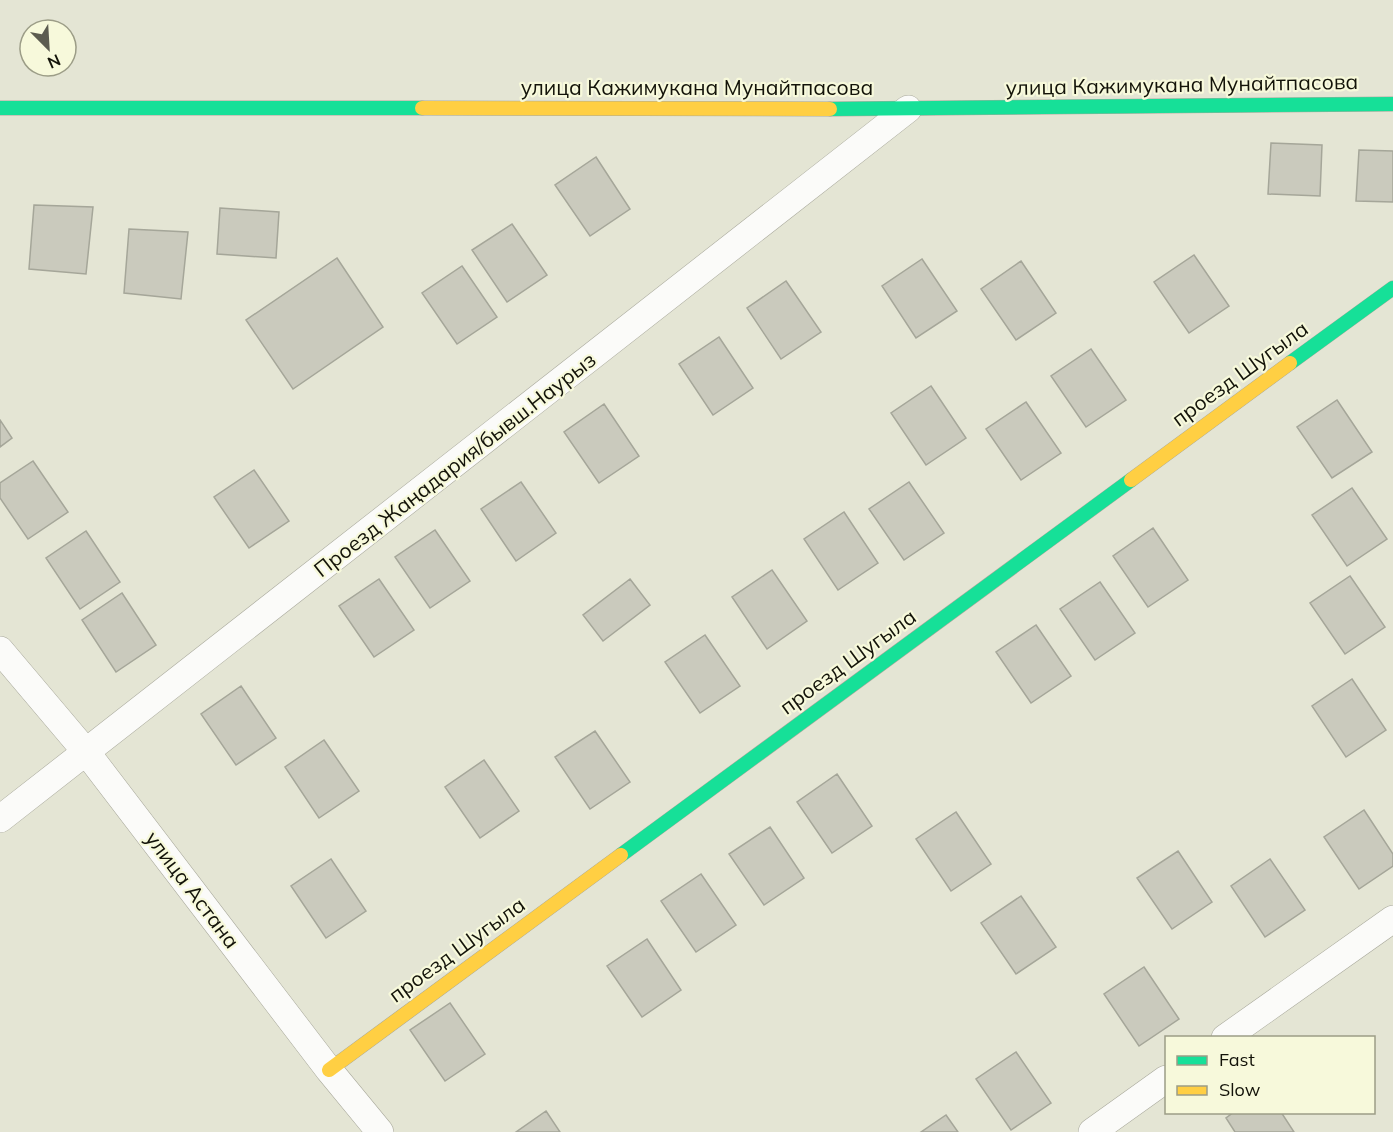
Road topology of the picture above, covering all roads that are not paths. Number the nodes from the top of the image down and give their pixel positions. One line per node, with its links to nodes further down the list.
1 (1393, 104): 3 (street, улица Кажимукана Мунайтпасова)
2 (0, 108): 3 (street, улица Кажимукана Мунайтпасова)
3 (908, 109): 6 (street, Проезд Жаңадария/бывш.Наурыз)
4 (1393, 288): 10 (street, проезд Шугыла)
5 (0, 650): 6 (street, улица Астана)
6 (87, 753): 7 (street, Проезд Жаңадария/бывш.Наурыз); 10 (street, улица Астана)
7 (0, 819)
8 (1393, 919): 9 (street)
9 (1229, 1036)
10 (329, 1070): 12 (street, улица Астана)
11 (1165, 1080): 13 (street)
12 (380, 1132)
13 (1092, 1132)

